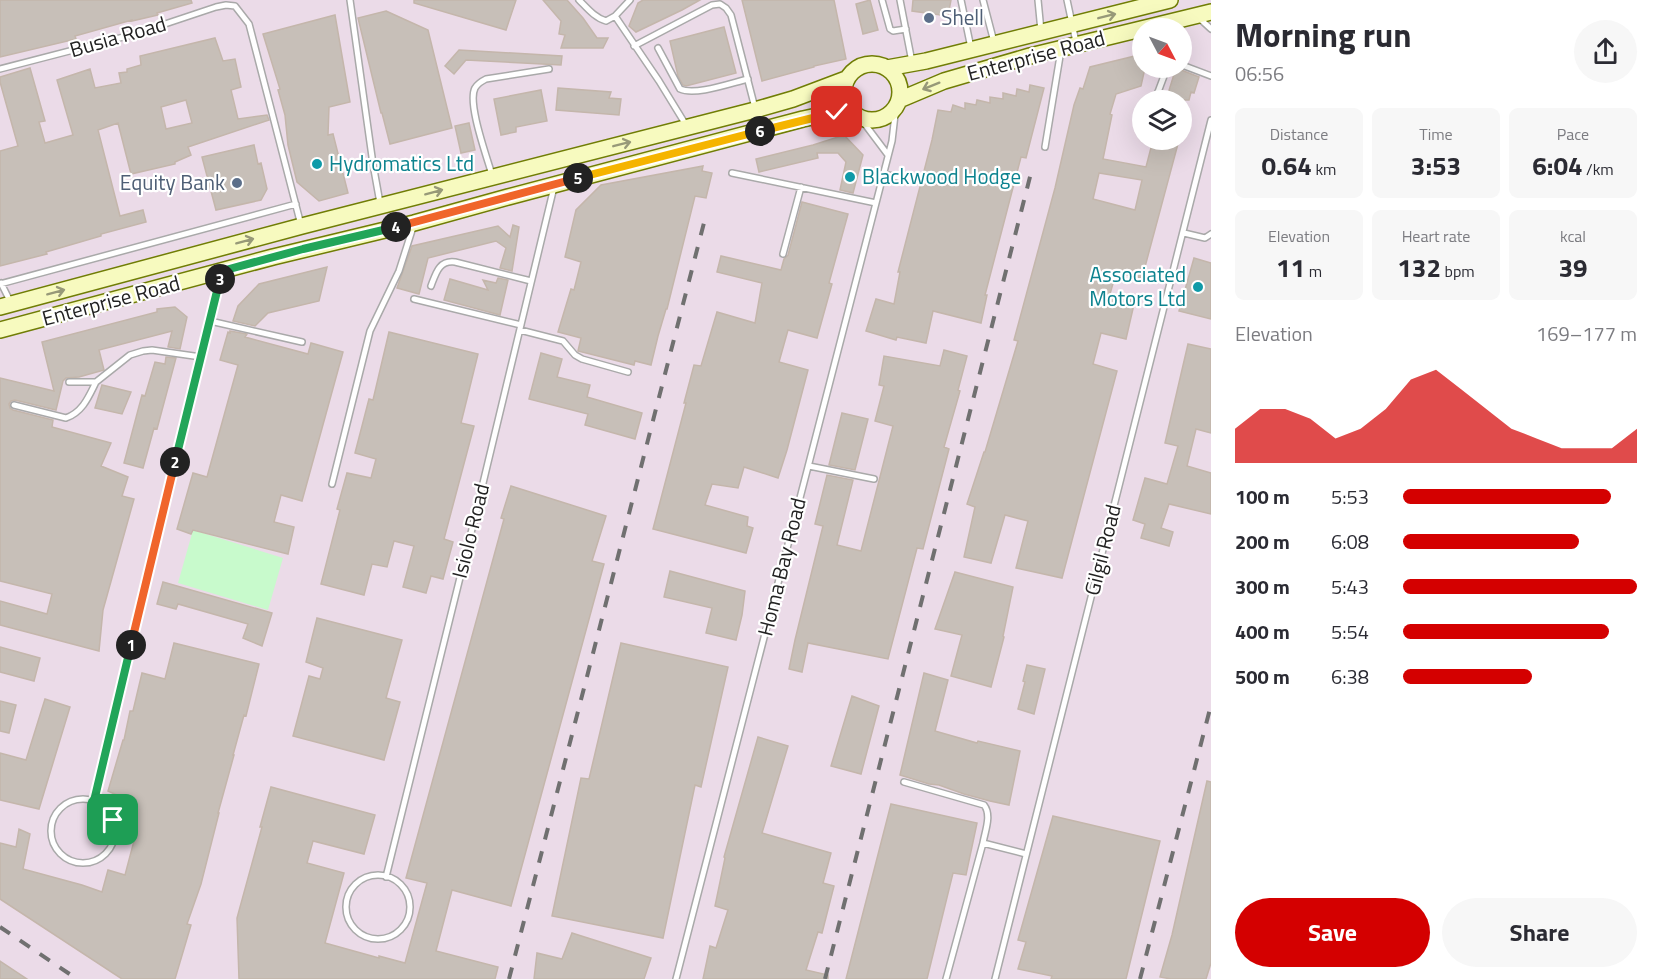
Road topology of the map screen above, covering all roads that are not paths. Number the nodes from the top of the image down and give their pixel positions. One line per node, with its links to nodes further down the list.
1 (350, 0): 46 (lane)
2 (579, 0): 12 (lane)
3 (630, 0): 12 (lane)
4 (882, 0): 14 (lane)
5 (900, 0): 14 (lane)
6 (961, 0): 21 (lane)
7 (982, 0): 17 (lane)
8 (1038, 0): 16 (lane)
9 (1067, 0): 13 (lane)
10 (1170, 0): 13 (main road, Enterprise Road, one-way to 10)
11 (1204, 14): 15 (lane); 19 (main road, Enterprise Road)
12 (615, 16): 18 (lane)
13 (1072, 25): 16 (main road, Enterprise Road); 19 (lane)
14 (906, 29): 22 (lane)
15 (1211, 29)
16 (1041, 33): 17 (main road, Enterprise Road)
17 (995, 44): 21 (main road, Enterprise Road)
18 (634, 46): 28 (lane); 34 (lane)
19 (1069, 46): 30 (main road, Enterprise Road, one-way to 30); 35 (lane)
20 (658, 48): 28 (lane)
21 (971, 50): 22 (main road, Enterprise Road)
22 (912, 63): 23 (main road, Enterprise Road)
23 (887, 68): 29 (main road, Enterprise Road); 30 (main road)
24 (0, 69): 45 (lane, Busia Road)
25 (549, 69): 39 (lane)
26 (1192, 69): 27 (lane)
27 (1211, 76)
28 (748, 79): 31 (lane)
29 (846, 79): 31 (main road, Enterprise Road); 32 (main road)
30 (898, 103): 32 (main road, Enterprise Road); 36 (lane, Homa Bay Road)
31 (755, 110): 34 (main road, Enterprise Road)
32 (855, 114): 36 (lane); 41 (main road, Enterprise Road)
33 (1211, 122): 49 (lane, Gilgil Road)
34 (687, 128): 39 (main road, Enterprise Road, one-way to 34)
35 (1045, 147)
36 (888, 155): 38 (lane, Homa Bay Road)
37 (732, 173): 42 (lane)
38 (883, 174): 40 (lane); 44 (lane, Homa Bay Road)
39 (498, 175): 43 (main road); 46 (main road, Enterprise Road, one-way to 39)
40 (917, 180)
41 (555, 184): 43 (main road, Enterprise Road); 53 (lane, Isiolo Road)
42 (801, 188): 44 (lane); 51 (lane)
43 (508, 196): 47 (main road, Enterprise Road)
44 (876, 203): 67 (lane, Homa Bay Road)
45 (296, 204): 48 (lane); 54 (lane)
46 (380, 206): 48 (main road, Enterprise Road)
47 (414, 223): 52 (main road, Enterprise Road); 69 (lane)
48 (302, 226): 57 (main road, Enterprise Road, one-way to 48)
49 (1184, 233): 50 (lane); 73 (lane, Gilgil Road)
50 (1211, 234)
51 (783, 254)
52 (222, 271): 58 (lane); 60 (main road, Enterprise Road)
53 (531, 281): 55 (lane); 59 (lane, Isiolo Road)
54 (0, 284): 57 (lane)
55 (431, 286)
56 (414, 299): 59 (lane)
57 (6, 306)
58 (210, 321): 61 (lane); 62 (lane)
59 (520, 327): 63 (lane); 74 (lane, Isiolo Road)
60 (0, 330)
61 (302, 342)
62 (201, 357): 65 (lane); 71 (lane)
63 (628, 372)
64 (69, 382): 65 (lane)
65 (96, 382): 66 (lane)
66 (14, 405)
67 (809, 466): 68 (lane); 75 (lane, Homa Bay Road)
68 (874, 478)
69 (332, 484)
70 (904, 782): 72 (lane)
71 (94, 801): 71 (lane)
72 (983, 843): 73 (lane); 76 (lane)
73 (1026, 854): 77 (lane, Gilgil Road)
74 (386, 876): 74 (lane)
75 (676, 979)
76 (946, 979)
77 (995, 979)

